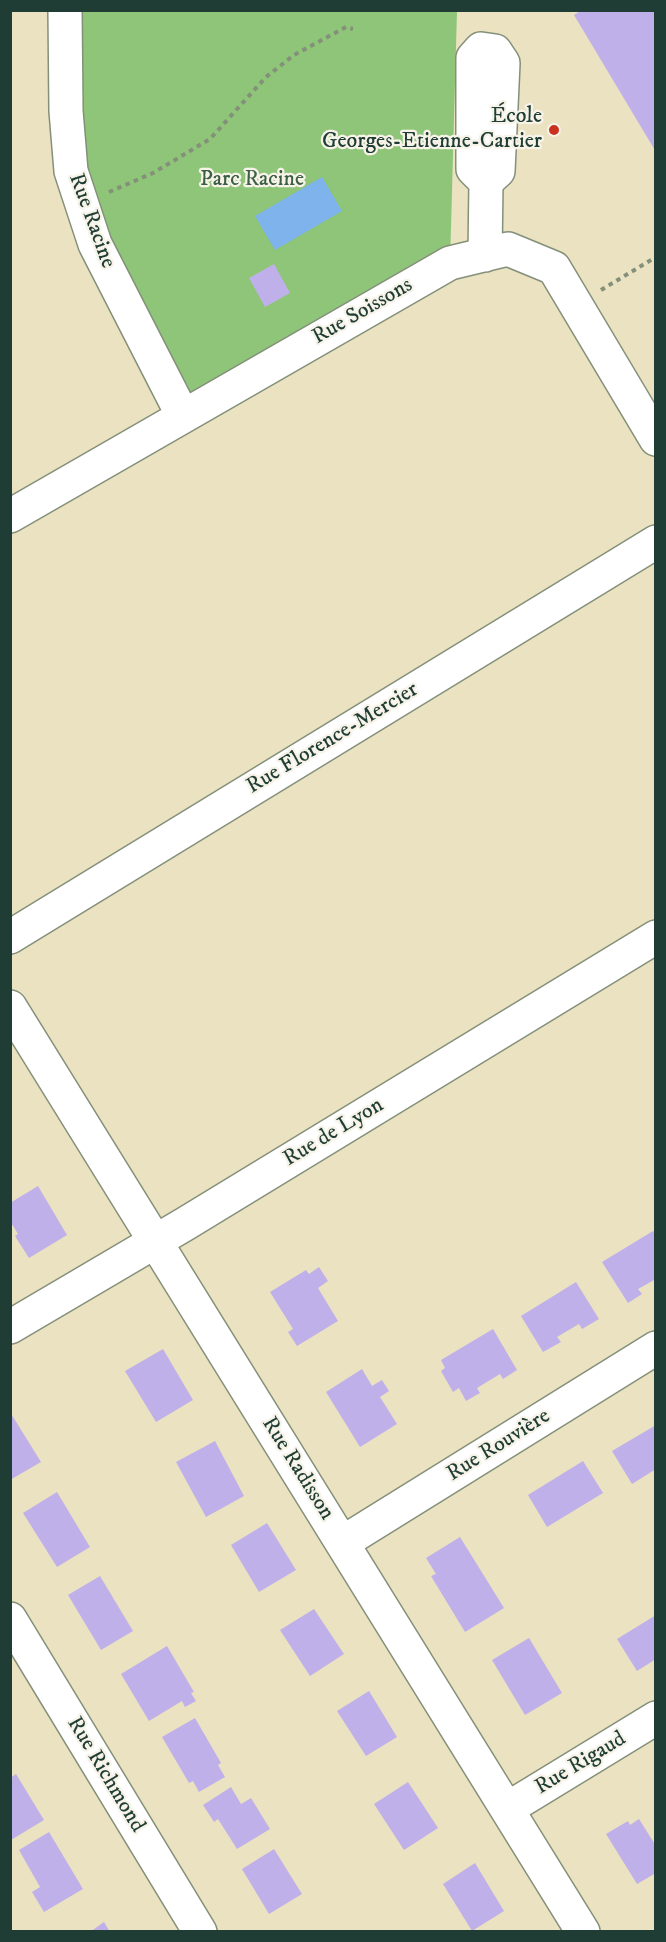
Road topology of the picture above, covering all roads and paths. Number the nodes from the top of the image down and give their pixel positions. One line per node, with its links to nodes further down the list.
1 (65, 10): 4 (street, Rue Racine)
2 (353, 29): 4 (path)
3 (486, 182): 5 (street)
4 (80, 199): 8 (street, Rue Racine)
5 (485, 255): 7 (street, Rue Soissons); 8 (street, Rue Soissons)
6 (656, 256): 7 (path)
7 (577, 304): 9 (street, Rue Soissons)
8 (182, 414): 10 (street, Rue Soissons)
9 (656, 439)
10 (10, 516)
11 (656, 542): 12 (street, Rue Florence-Mercier)
12 (10, 937)
13 (656, 938): 15 (street, Rue de Lyon)
14 (10, 1007): 15 (street, Rue Radisson)
15 (155, 1242): 16 (street, Rue de Lyon); 18 (street, Rue Radisson)
16 (10, 1327)
17 (656, 1348): 18 (street, Rue Rouvière)
18 (342, 1543): 21 (street, Rue Radisson)
19 (10, 1619): 22 (street, Rue Richmond)
20 (656, 1718): 21 (street, Rue Rigaud)
21 (507, 1809): 23 (street, Rue Radisson)
22 (200, 1932)
23 (583, 1932)

